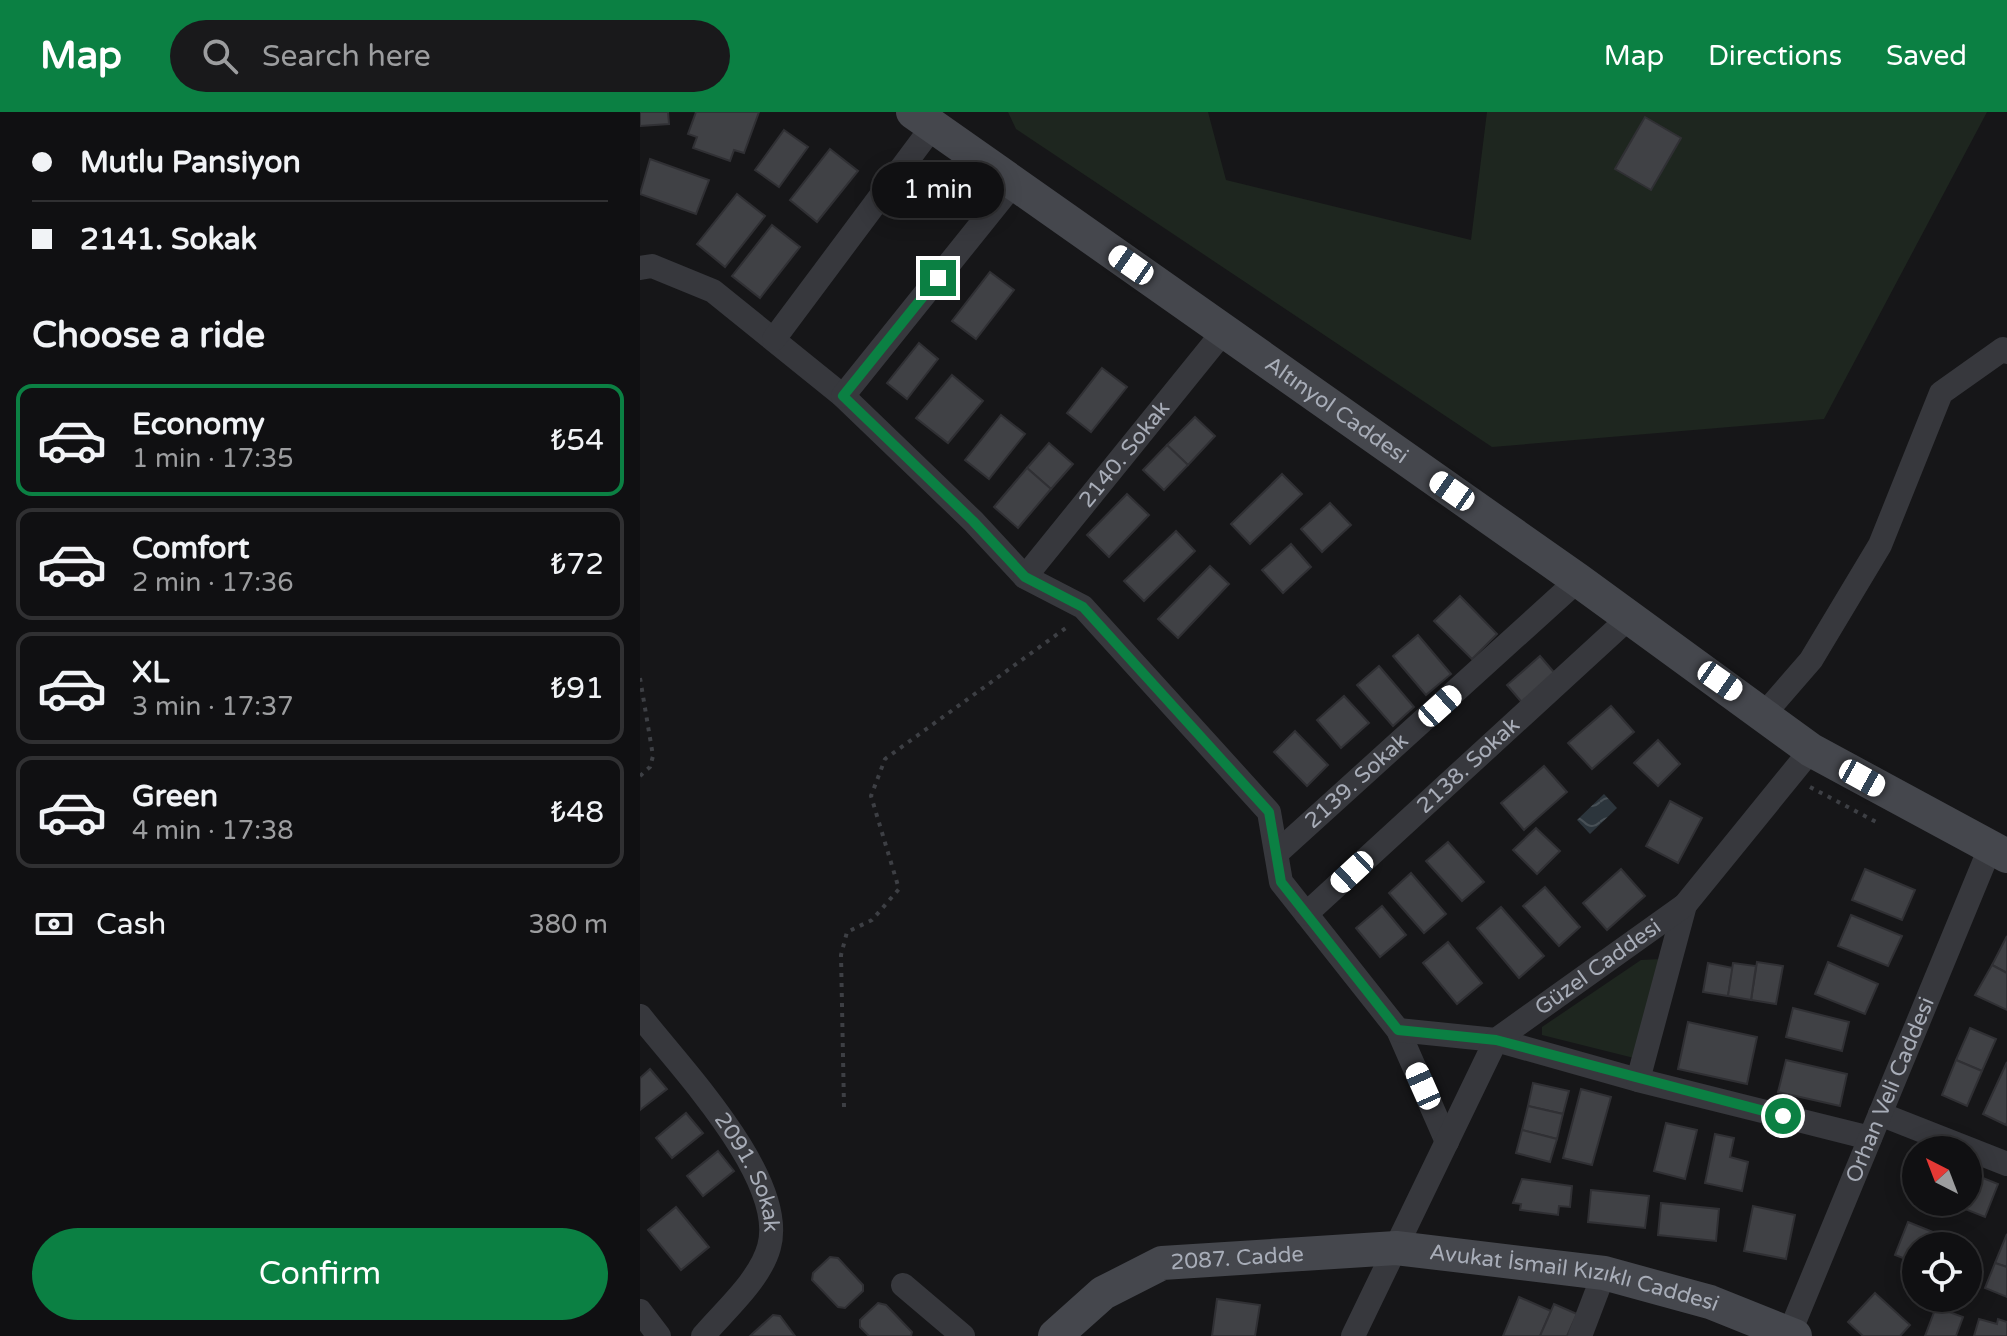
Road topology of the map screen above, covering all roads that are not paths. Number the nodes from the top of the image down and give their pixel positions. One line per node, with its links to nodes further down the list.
1 (923, 119): 2 (main road, Altınyol Caddesi); 5 (street)
2 (1014, 183): 4 (main road, Altınyol Caddesi); 7 (street)
3 (640, 268): 5 (street)
4 (1224, 331): 8 (street, 2140. Sokak); 9 (main road, Altınyol Caddesi)
5 (774, 339): 7 (street)
6 (2006, 349): 11 (street)
7 (843, 396): 8 (street)
8 (1025, 577): 13 (street)
9 (1578, 580): 10 (main road, Altınyol Caddesi); 13 (street, 2139. Sokak)
10 (1630, 617): 11 (main road, Altınyol Caddesi); 16 (street, 2138. Sokak)
11 (1765, 713): 12 (main road, Altınyol Caddesi)
12 (1811, 750): 14 (main road, Altınyol Caddesi); 15 (street, Güzel Caddesi)
13 (1278, 852): 16 (street)
14 (1998, 852): 21 (street, Orhan Veli Caddesi)
15 (1685, 905): 19 (street, Güzel Caddesi); 20 (street)
16 (1306, 914): 18 (street)
17 (640, 1016): 31 (street, 2091. Sokak)
18 (1398, 1030): 19 (street); 23 (street)
19 (1496, 1040): 20 (street); 23 (street, Güzel Caddesi)
20 (1638, 1080): 22 (street)
21 (1880, 1114): 22 (street, Orhan Veli Caddesi); 24 (street)
22 (1870, 1138): 29 (street, Orhan Veli Caddesi)
23 (1447, 1142): 25 (street, Güzel Caddesi)
24 (2007, 1164)
25 (1396, 1248): 26 (main road, Avukat İsmail Kızıklı Caddesi); 33 (main road, 2087. Cadde); 34 (street, Güzel Caddesi)
26 (1604, 1273): 29 (main road, Avukat İsmail Kızıklı Caddesi); 35 (street)
27 (903, 1285): 32 (street)
28 (640, 1311): 30 (street)
29 (1792, 1334)
30 (659, 1336)
31 (703, 1336)
32 (963, 1336)
33 (1055, 1336)
34 (1353, 1336)
35 (1580, 1336)

